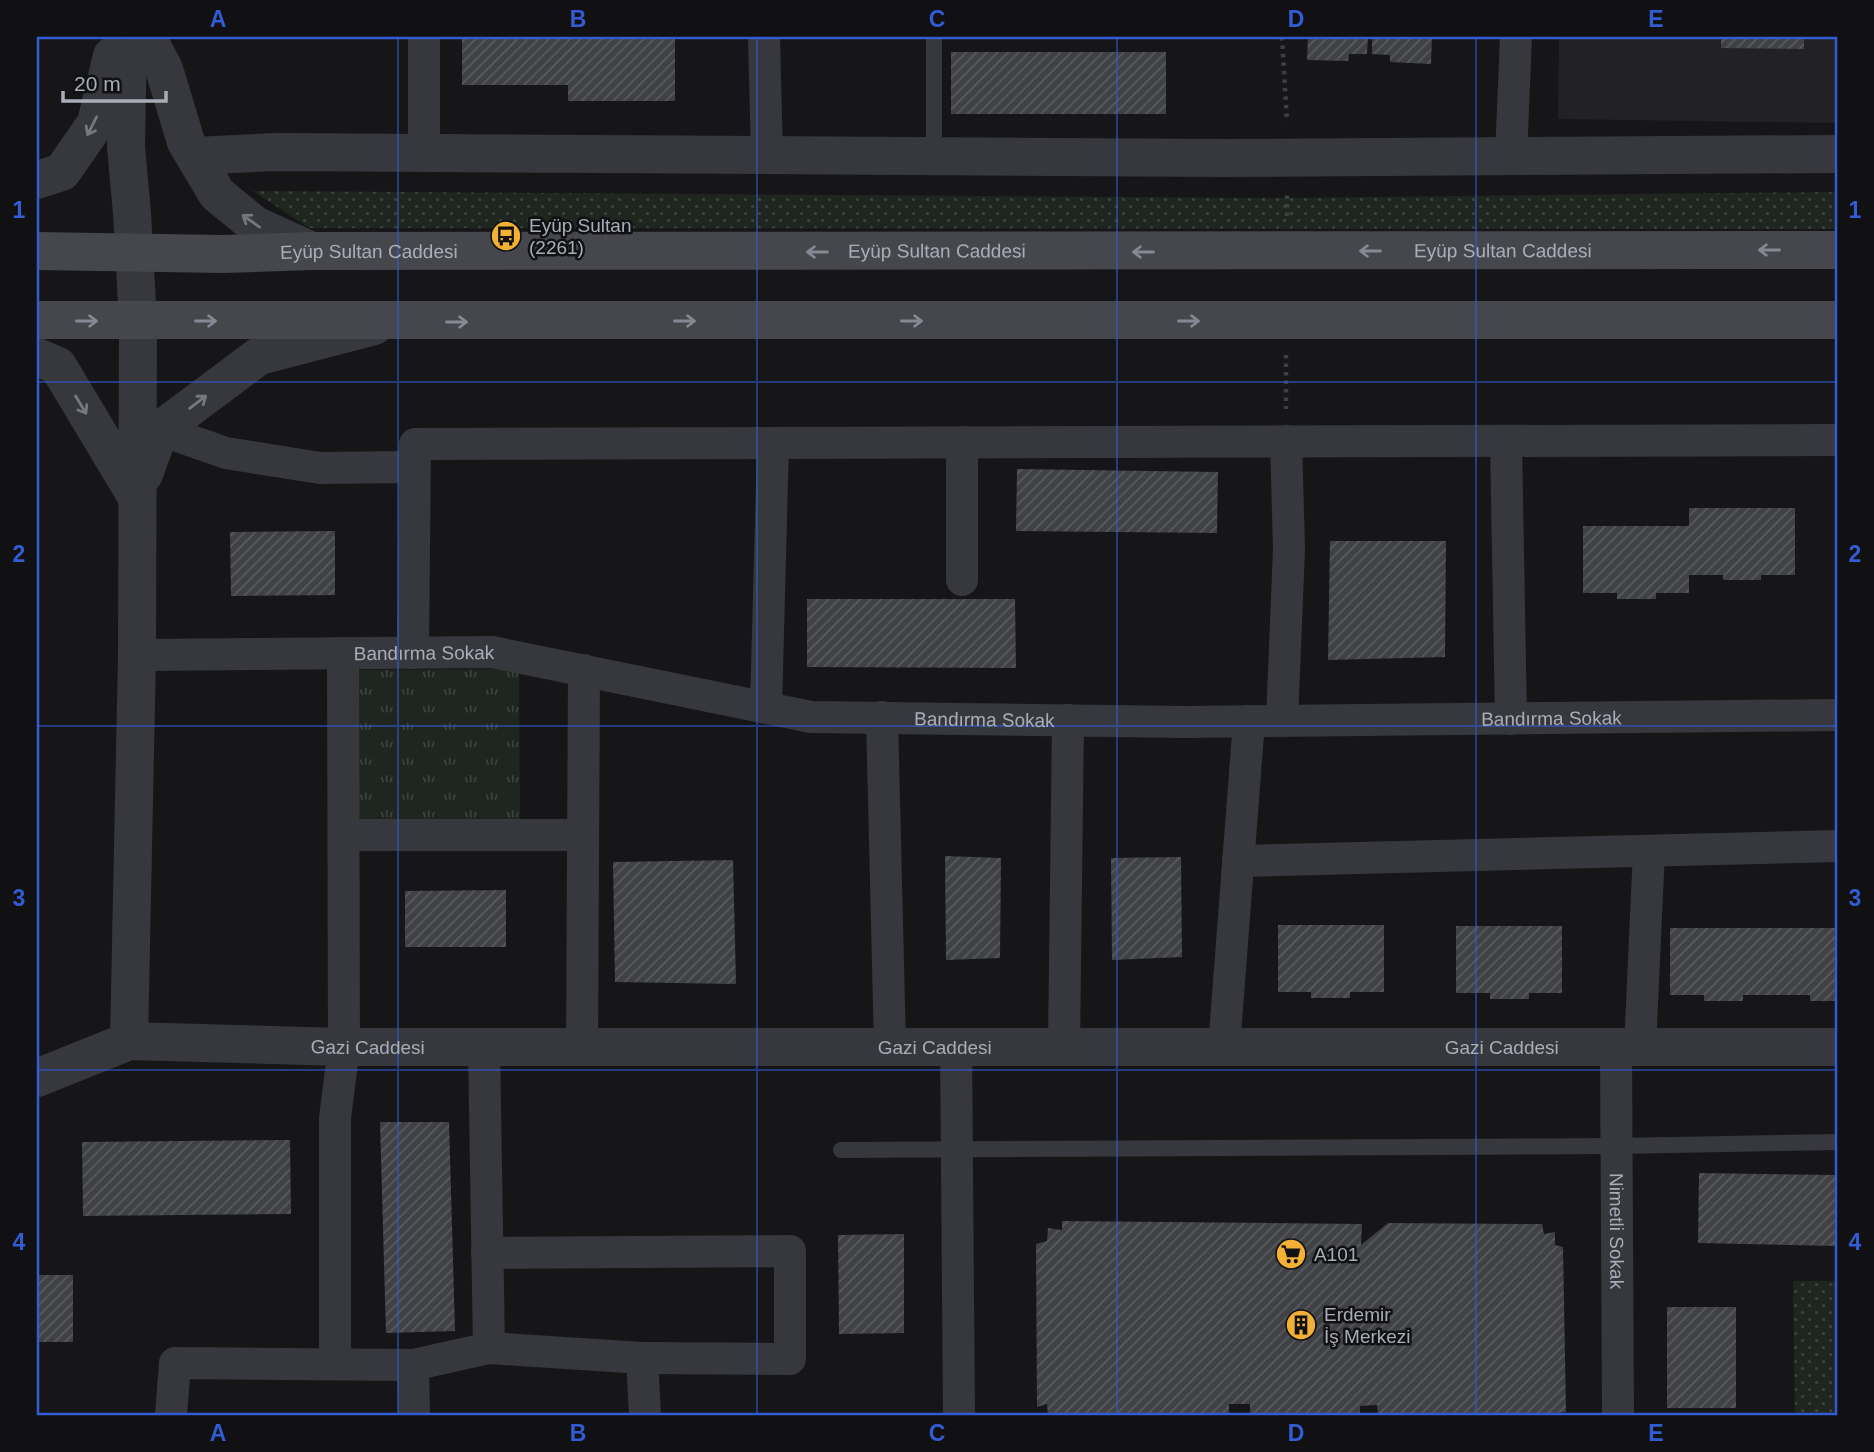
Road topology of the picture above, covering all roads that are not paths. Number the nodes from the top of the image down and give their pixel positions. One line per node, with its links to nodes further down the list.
1 (117, 37): 14 (street, one-way to 14)
2 (128, 37): 17 (street)
3 (147, 37): 11 (street)
4 (424, 37): 8 (street)
5 (764, 37): 10 (street)
6 (934, 37): 12 (lane)
7 (1516, 37): 13 (street)
8 (424, 153): 10 (street); 11 (street)
9 (1837, 154): 13 (street)
10 (766, 155): 12 (street)
11 (195, 156): 18 (street, one-way to 11)
12 (934, 156): 13 (street)
13 (1511, 156)
14 (37, 180)
15 (1837, 250): 18 (main road, Eyüp Sultan Caddesi, one-way to 18)
16 (37, 251): 17 (main road, Eyüp Sultan Caddesi)
17 (134, 251): 18 (main road, Eyüp Sultan Caddesi); 21 (street)
18 (312, 251)
19 (37, 320): 21 (main road, one-way to 21)
20 (1837, 320): 22 (main road, one-way to 20)
21 (138, 321): 22 (main road, one-way to 22); 31 (street)
22 (389, 322): 24 (street, one-way to 22)
23 (37, 357): 31 (street, one-way to 31)
24 (160, 430): 30 (street); 31 (street)
25 (1506, 440): 26 (street); 27 (street); 40 (street)
26 (1837, 440)
27 (1286, 441): 28 (street); 43 (street)
28 (962, 442): 29 (street); 32 (street)
29 (773, 443): 30 (street); 37 (street)
30 (413, 467): 34 (street)
31 (136, 496): 35 (street)
32 (962, 580)
33 (343, 653): 34 (street, Bandırma Sokak); 35 (street, Bandırma Sokak); 44 (street)
34 (413, 653): 36 (street, Bandırma Sokak)
35 (137, 655): 49 (street)
36 (584, 670): 37 (street, Bandırma Sokak); 45 (street)
37 (766, 708): 39 (street, Bandırma Sokak)
38 (1837, 715): 40 (street, Bandırma Sokak)
39 (882, 717): 41 (street, Bandırma Sokak); 53 (street)
40 (1511, 719): 43 (street, Bandırma Sokak)
41 (1068, 720): 42 (street, Bandırma Sokak); 55 (street)
42 (1249, 721): 43 (street, Bandırma Sokak); 48 (street)
43 (1282, 721)
44 (344, 835): 45 (street); 50 (street)
45 (583, 835): 52 (street)
46 (1837, 846): 47 (street)
47 (1649, 851): 48 (street); 57 (street, Nimetli Sokak)
48 (1238, 861): 56 (street)
49 (129, 1041): 50 (street, Gazi Caddesi); 59 (street, Gazi Caddesi)
50 (344, 1047): 51 (street, Gazi Caddesi); 67 (street)
51 (484, 1047): 52 (street, Gazi Caddesi); 64 (street)
52 (582, 1047): 53 (street, Gazi Caddesi)
53 (890, 1047): 54 (street, Gazi Caddesi)
54 (956, 1047): 55 (street, Gazi Caddesi); 63 (street)
55 (1064, 1047): 56 (street, Gazi Caddesi)
56 (1224, 1047): 57 (street, Gazi Caddesi)
57 (1628, 1047): 58 (street, Gazi Caddesi); 61 (street, Nimetli Sokak)
58 (1837, 1047)
59 (38, 1076)
60 (1837, 1142): 61 (lane)
61 (1617, 1146): 63 (lane); 73 (street, Nimetli Sokak)
62 (841, 1150): 63 (lane)
63 (957, 1151): 72 (street)
64 (487, 1253): 65 (street); 66 (street)
65 (489, 1348): 66 (street); 68 (street)
66 (642, 1358): 71 (street)
67 (335, 1364): 68 (street); 69 (street)
68 (412, 1364): 70 (street)
69 (171, 1415)
70 (414, 1415)
71 (645, 1415)
72 (959, 1415)
73 (1618, 1415)

